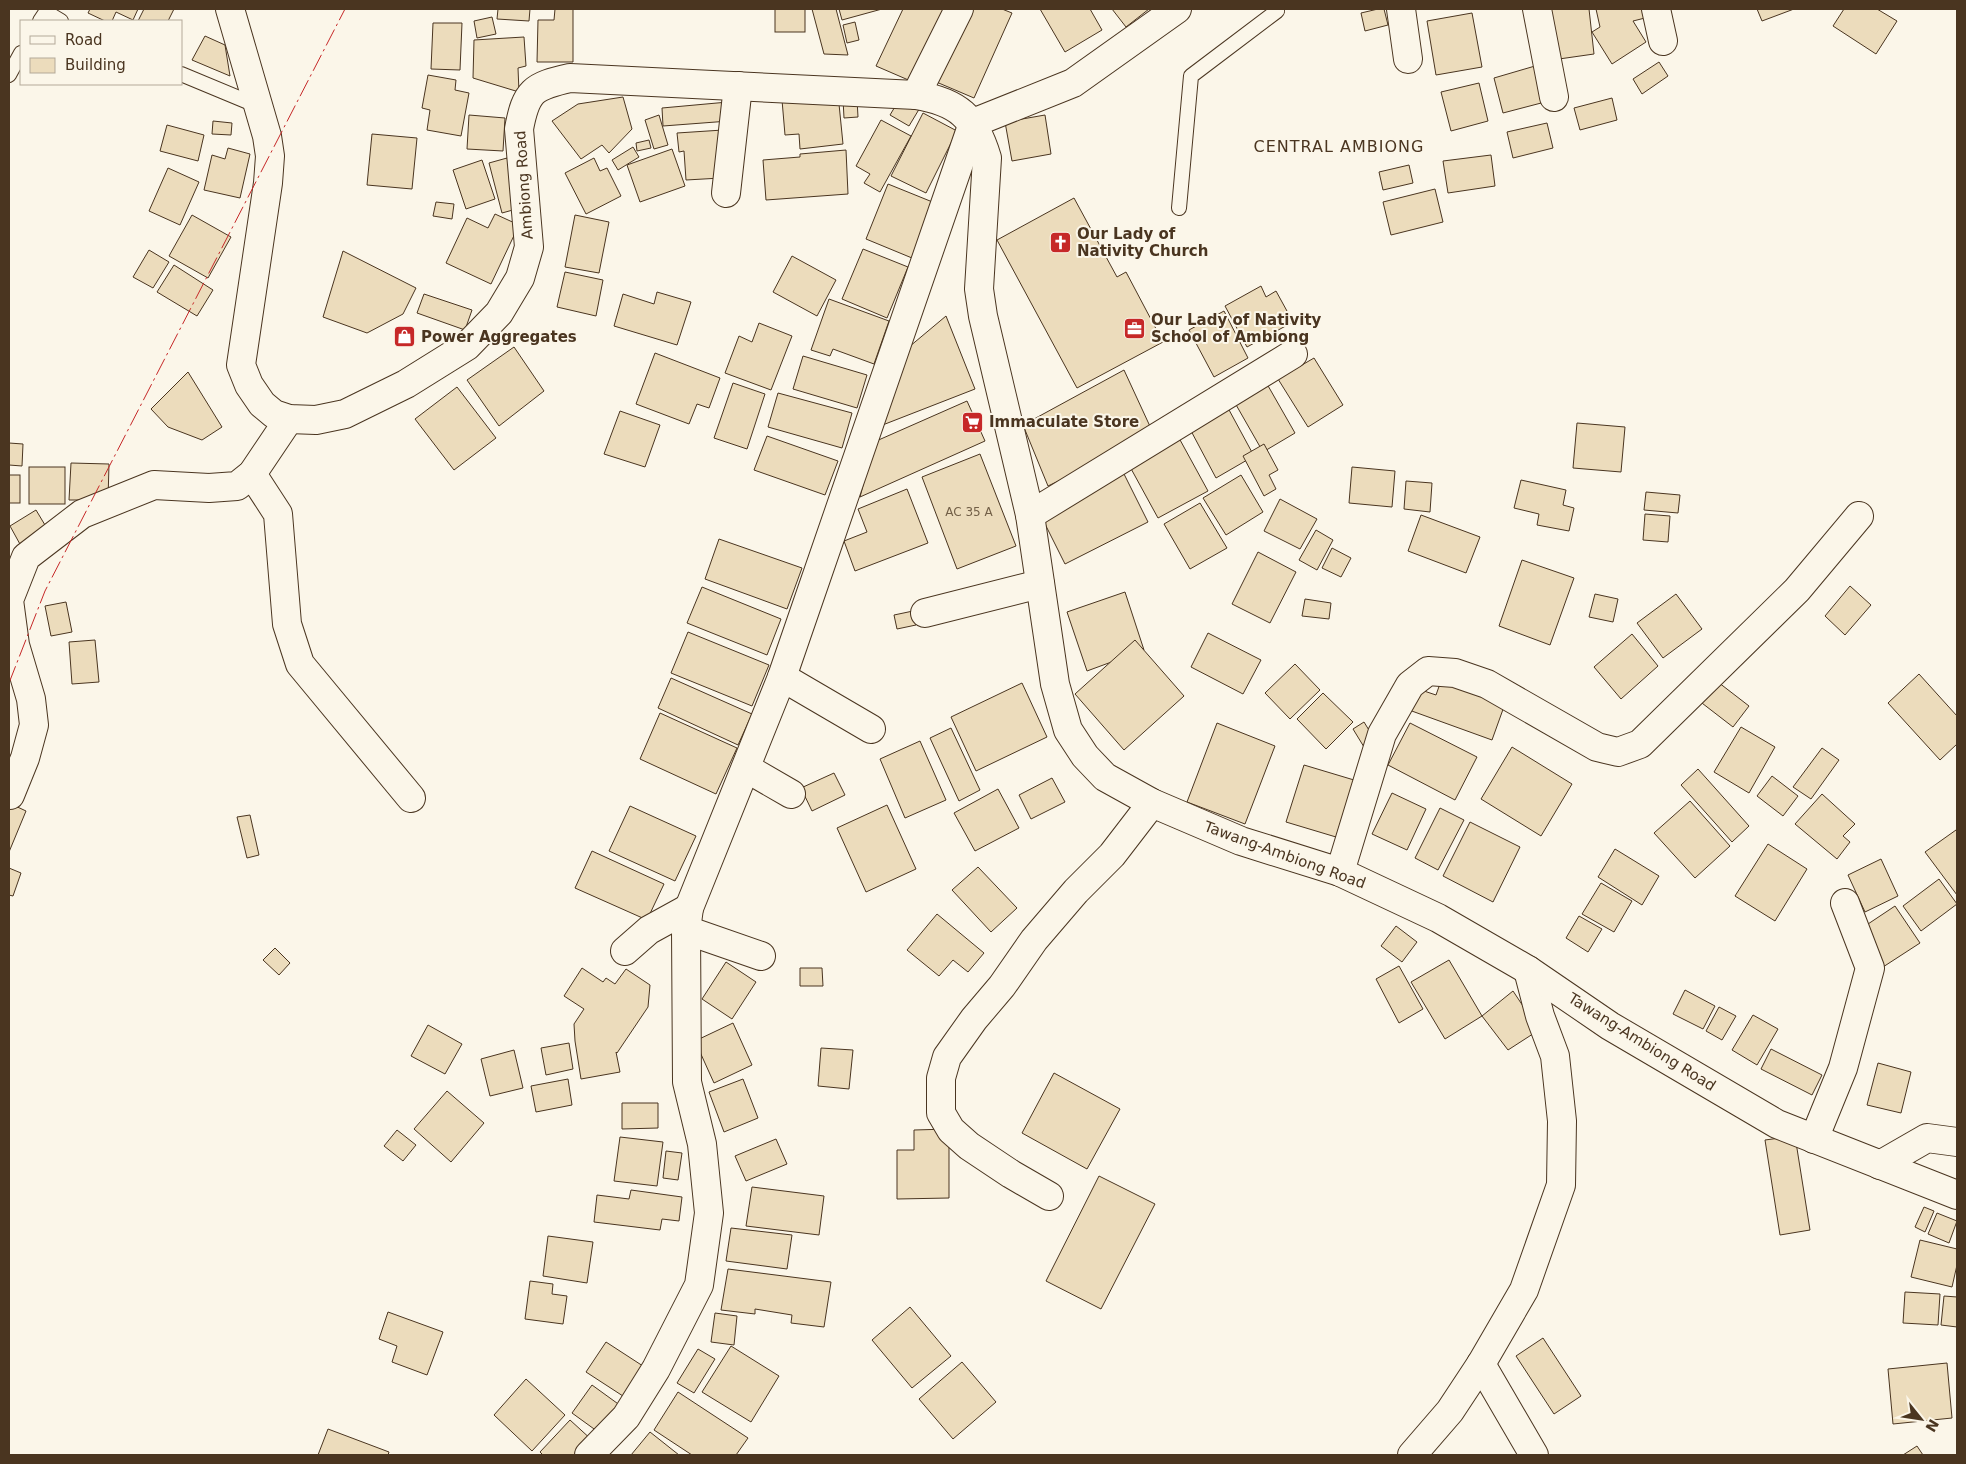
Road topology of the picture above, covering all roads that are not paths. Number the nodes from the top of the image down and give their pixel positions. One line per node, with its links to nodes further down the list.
1 (230, 9): 18 (street, Ambiong Road)
2 (959, 9): 16 (street)
3 (1177, 9): 19 (street)
4 (1276, 9): 21 (lane)
5 (1401, 9): 12 (street)
6 (1538, 9): 17 (street)
7 (1656, 9): 10 (street)
8 (41, 20): 9 (lane)
9 (59, 20)
10 (1663, 41)
11 (20, 56): 14 (lane)
12 (1408, 59)
13 (182, 74): 18 (lane)
14 (9, 75)
15 (738, 86): 16 (street, Ambiong Road); 20 (street); 23 (street, Ambiong Road)
16 (916, 95): 19 (street, Ambiong Road)
17 (1554, 96)
18 (259, 106): 23 (street, Ambiong Road)
19 (973, 123): 25 (street, Tawang-Ambiong Road); 29 (street)
20 (726, 193)
21 (1179, 208)
22 (1293, 354): 25 (street)
23 (289, 419): 24 (street)
24 (252, 474): 33 (street); 34 (street)
25 (1030, 514): 27 (street, Tawang-Ambiong Road)
26 (1859, 516): 36 (street)
27 (1040, 584): 28 (street); 35 (street, Tawang-Ambiong Road)
28 (925, 613)
29 (782, 677): 30 (street); 31 (street)
30 (871, 729)
31 (746, 768): 32 (street); 38 (street)
32 (791, 794)
33 (10, 795)
34 (410, 798)
35 (1152, 803): 36 (street, Tawang-Ambiong Road); 46 (street)
36 (1340, 872): 41 (street, Tawang-Ambiong Road)
37 (1845, 903): 42 (street)
38 (688, 919): 39 (street); 40 (street); 49 (street)
39 (625, 952)
40 (761, 956)
41 (1528, 970): 42 (street, Tawang-Ambiong Road); 47 (street)
42 (1814, 1139): 44 (street, Tawang-Ambiong Road)
43 (1957, 1142): 44 (street)
44 (1880, 1165): 45 (street, Tawang-Ambiong Road)
45 (1957, 1195)
46 (1049, 1196)
47 (1481, 1364): 48 (street); 50 (street)
48 (1416, 1454)
49 (589, 1455)
50 (1534, 1455)

